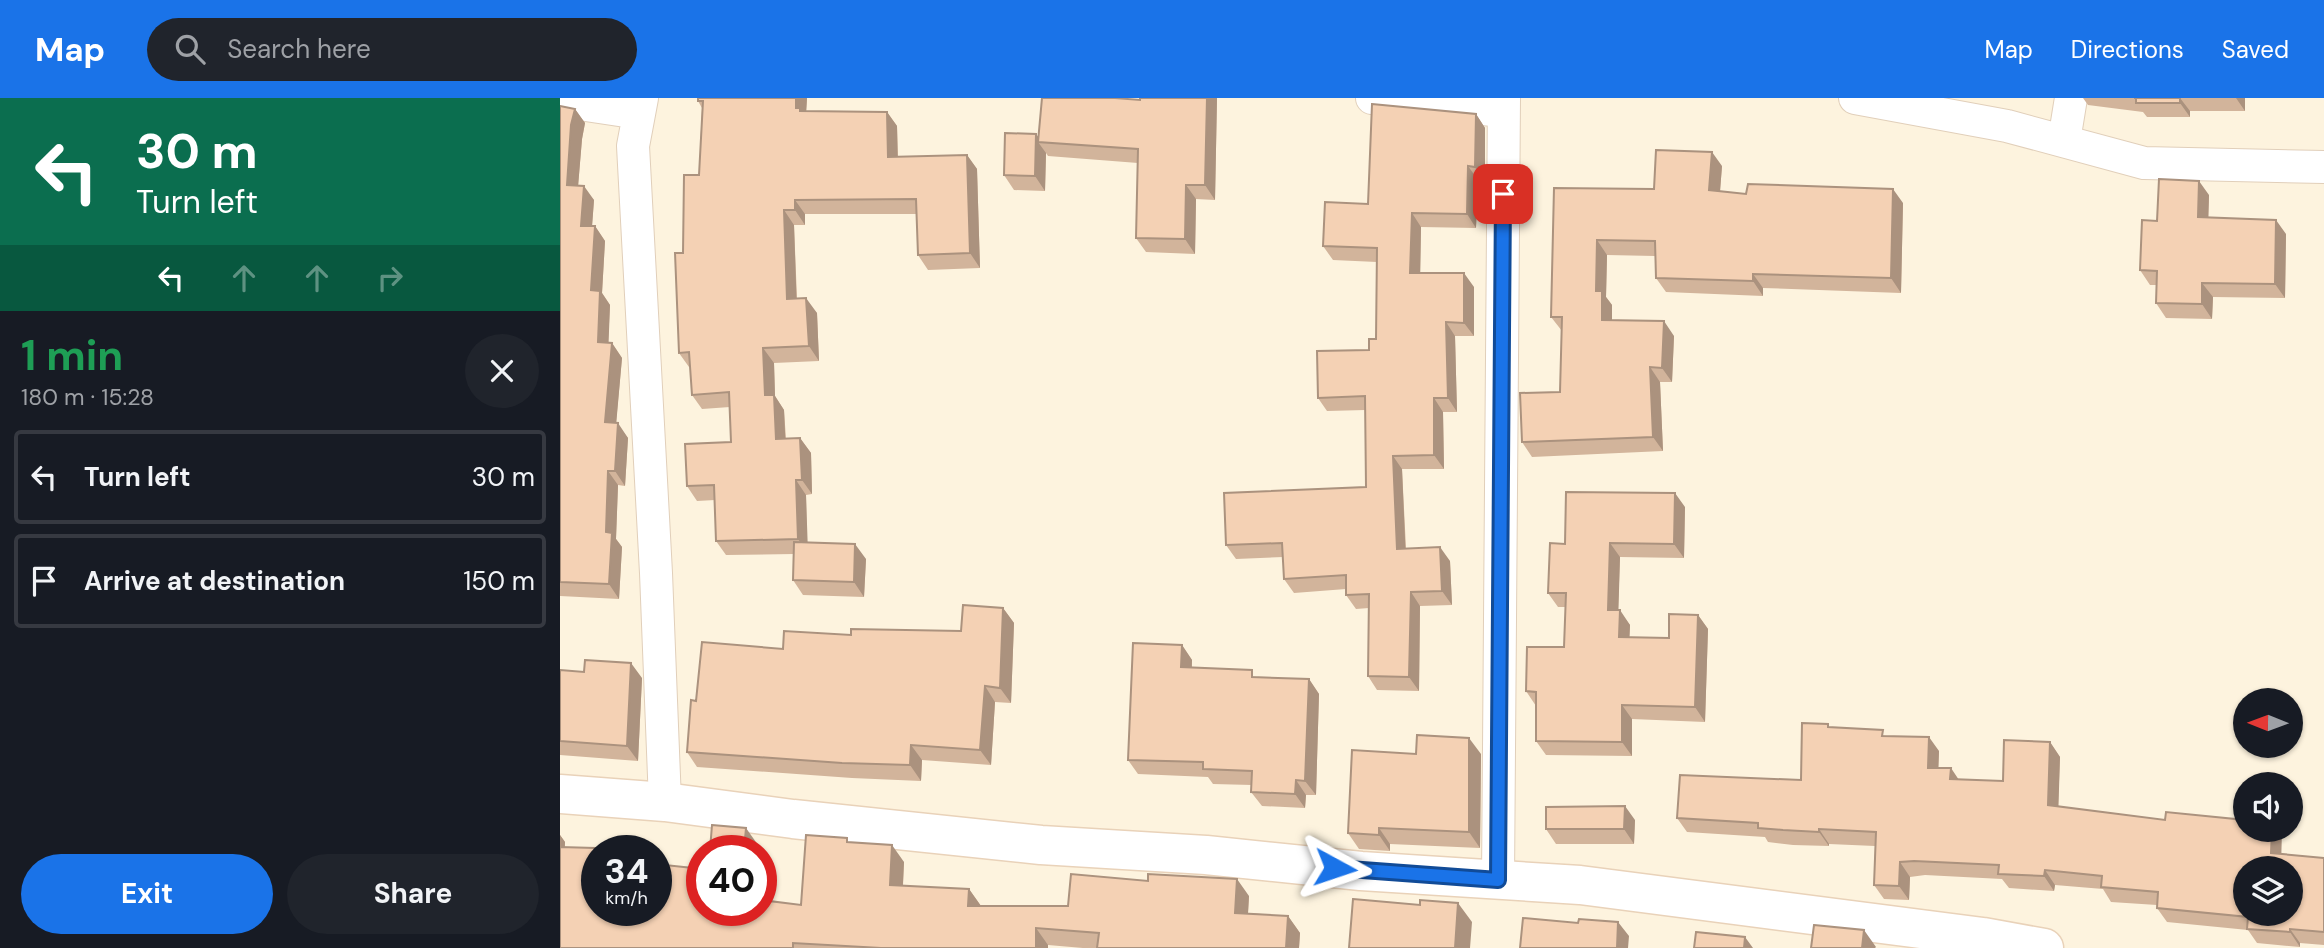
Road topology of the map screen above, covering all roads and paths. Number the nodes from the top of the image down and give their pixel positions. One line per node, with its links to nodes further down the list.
1 (1372, 98): 5 (street)
2 (1855, 98): 7 (street)
3 (2071, 98): 7 (street)
4 (560, 101): 6 (street)
5 (1504, 105): 11 (street)
6 (640, 106): 10 (street)
7 (2064, 141): 8 (street)
8 (2324, 167)
9 (560, 794): 10 (street)
10 (665, 802): 11 (street)
11 (1498, 880): 12 (street)
12 (2044, 948)

